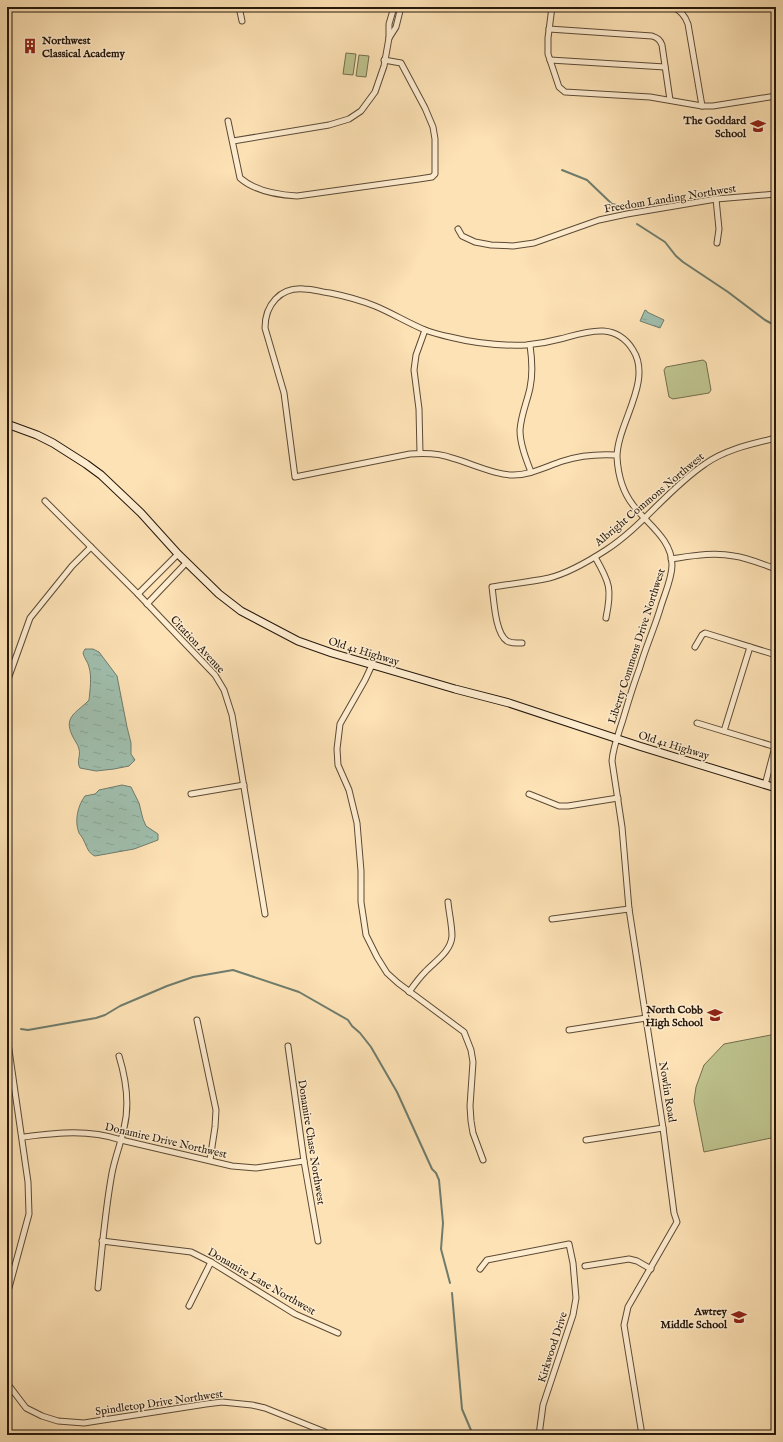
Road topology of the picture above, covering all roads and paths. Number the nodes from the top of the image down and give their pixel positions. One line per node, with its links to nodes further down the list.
1 (240, 7): 6 (street)
2 (394, 7): 8 (street)
3 (401, 7): 8 (street)
4 (552, 7): 7 (street)
5 (672, 7): 14 (street)
6 (242, 21)
7 (549, 30): 10 (street); 11 (street)
8 (389, 38): 9 (street)
9 (384, 60): 16 (street); 16 (street)
10 (550, 60): 11 (street); 13 (street)
11 (665, 67): 13 (street)
12 (776, 96): 14 (street)
13 (670, 100): 14 (street)
14 (702, 106)
15 (228, 121): 16 (street)
16 (233, 141)
17 (776, 194): 18 (street, Freedom Landing Northwest)
18 (716, 199): 19 (street, Freedom Landing Northwest); 20 (street)
19 (458, 229)
20 (717, 243)
21 (425, 330): 22 (street, Liberty Commons Drive Northwest); 25 (street); 25 (street, Liberty Commons Drive Northwest)
22 (530, 345): 26 (street, Liberty Commons Drive Northwest); 27 (street)
23 (7, 424): 31 (main road, Old 41 Highway)
24 (776, 438): 29 (street, Albright Commons Northwest)
25 (420, 453): 27 (street)
26 (617, 455): 27 (street); 29 (street, Liberty Commons Drive Northwest)
27 (530, 472)
28 (45, 501): 30 (street, Citation Avenue)
29 (644, 518): 32 (street, Albright Commons Northwest); 33 (street, Liberty Commons Drive Northwest)
30 (91, 547): 36 (street, Citation Avenue); 44 (street)
31 (178, 554): 34 (main road, Old 41 Highway); 36 (street)
32 (595, 557): 38 (street); 39 (street, Albright Commons Northwest)
33 (671, 559): 35 (street); 47 (street, Liberty Commons Drive Northwest)
34 (186, 563): 37 (street); 43 (main road, Old 41 Highway)
35 (776, 569)
36 (138, 594): 37 (street, Citation Avenue)
37 (147, 604): 50 (street, Citation Avenue)
38 (606, 618)
39 (522, 643)
40 (695, 647): 41 (street)
41 (750, 647): 42 (street); 46 (street)
42 (776, 655)
43 (372, 665): 47 (main road, Old 41 Highway); 60 (street)
44 (7, 682)
45 (697, 723): 46 (street)
46 (724, 731): 48 (street)
47 (617, 739): 51 (main road, Old 41 Highway); 55 (street, Nowlin Road)
48 (776, 747): 51 (street)
49 (776, 774): 52 (street)
50 (244, 785): 53 (street); 58 (street, Citation Avenue)
51 (765, 785): 52 (main road, Old 41 Highway)
52 (774, 788)
53 (191, 794)
54 (529, 794): 55 (street)
55 (618, 798): 57 (street, Nowlin Road)
56 (448, 902): 60 (street)
57 (629, 909): 59 (street); 61 (street, Nowlin Road)
58 (265, 914)
59 (552, 919)
60 (409, 992): 72 (street)
61 (646, 1018): 63 (street); 67 (street, Nowlin Road)
62 (198, 1020): 71 (street)
63 (569, 1030)
64 (7, 1036): 68 (street)
65 (288, 1046): 73 (street, Donamire Chase Northwest)
66 (119, 1056): 69 (street)
67 (664, 1128): 70 (street); 79 (street, Nowlin Road)
68 (23, 1137): 69 (street, Donamire Drive Northwest); 80 (street)
69 (120, 1140): 71 (street, Donamire Drive Northwest); 74 (street)
70 (586, 1140)
71 (210, 1160): 73 (street, Donamire Drive Northwest)
72 (483, 1160)
73 (304, 1161): 75 (street, Donamire Chase Northwest)
74 (102, 1241): 76 (street, Donamire Lane Northwest); 81 (street)
75 (318, 1241)
76 (211, 1262): 83 (street); 84 (street, Donamire Lane Northwest)
77 (585, 1266): 79 (street)
78 (480, 1269): 87 (street, Kirkwood Drive)
79 (651, 1269): 88 (street, Nowlin Road)
80 (8, 1284): 82 (street)
81 (98, 1288)
82 (7, 1296)
83 (189, 1306)
84 (338, 1333)
85 (7, 1382): 86 (street, Spindletop Drive Northwest)
86 (325, 1432)
87 (538, 1435)
88 (642, 1435)

